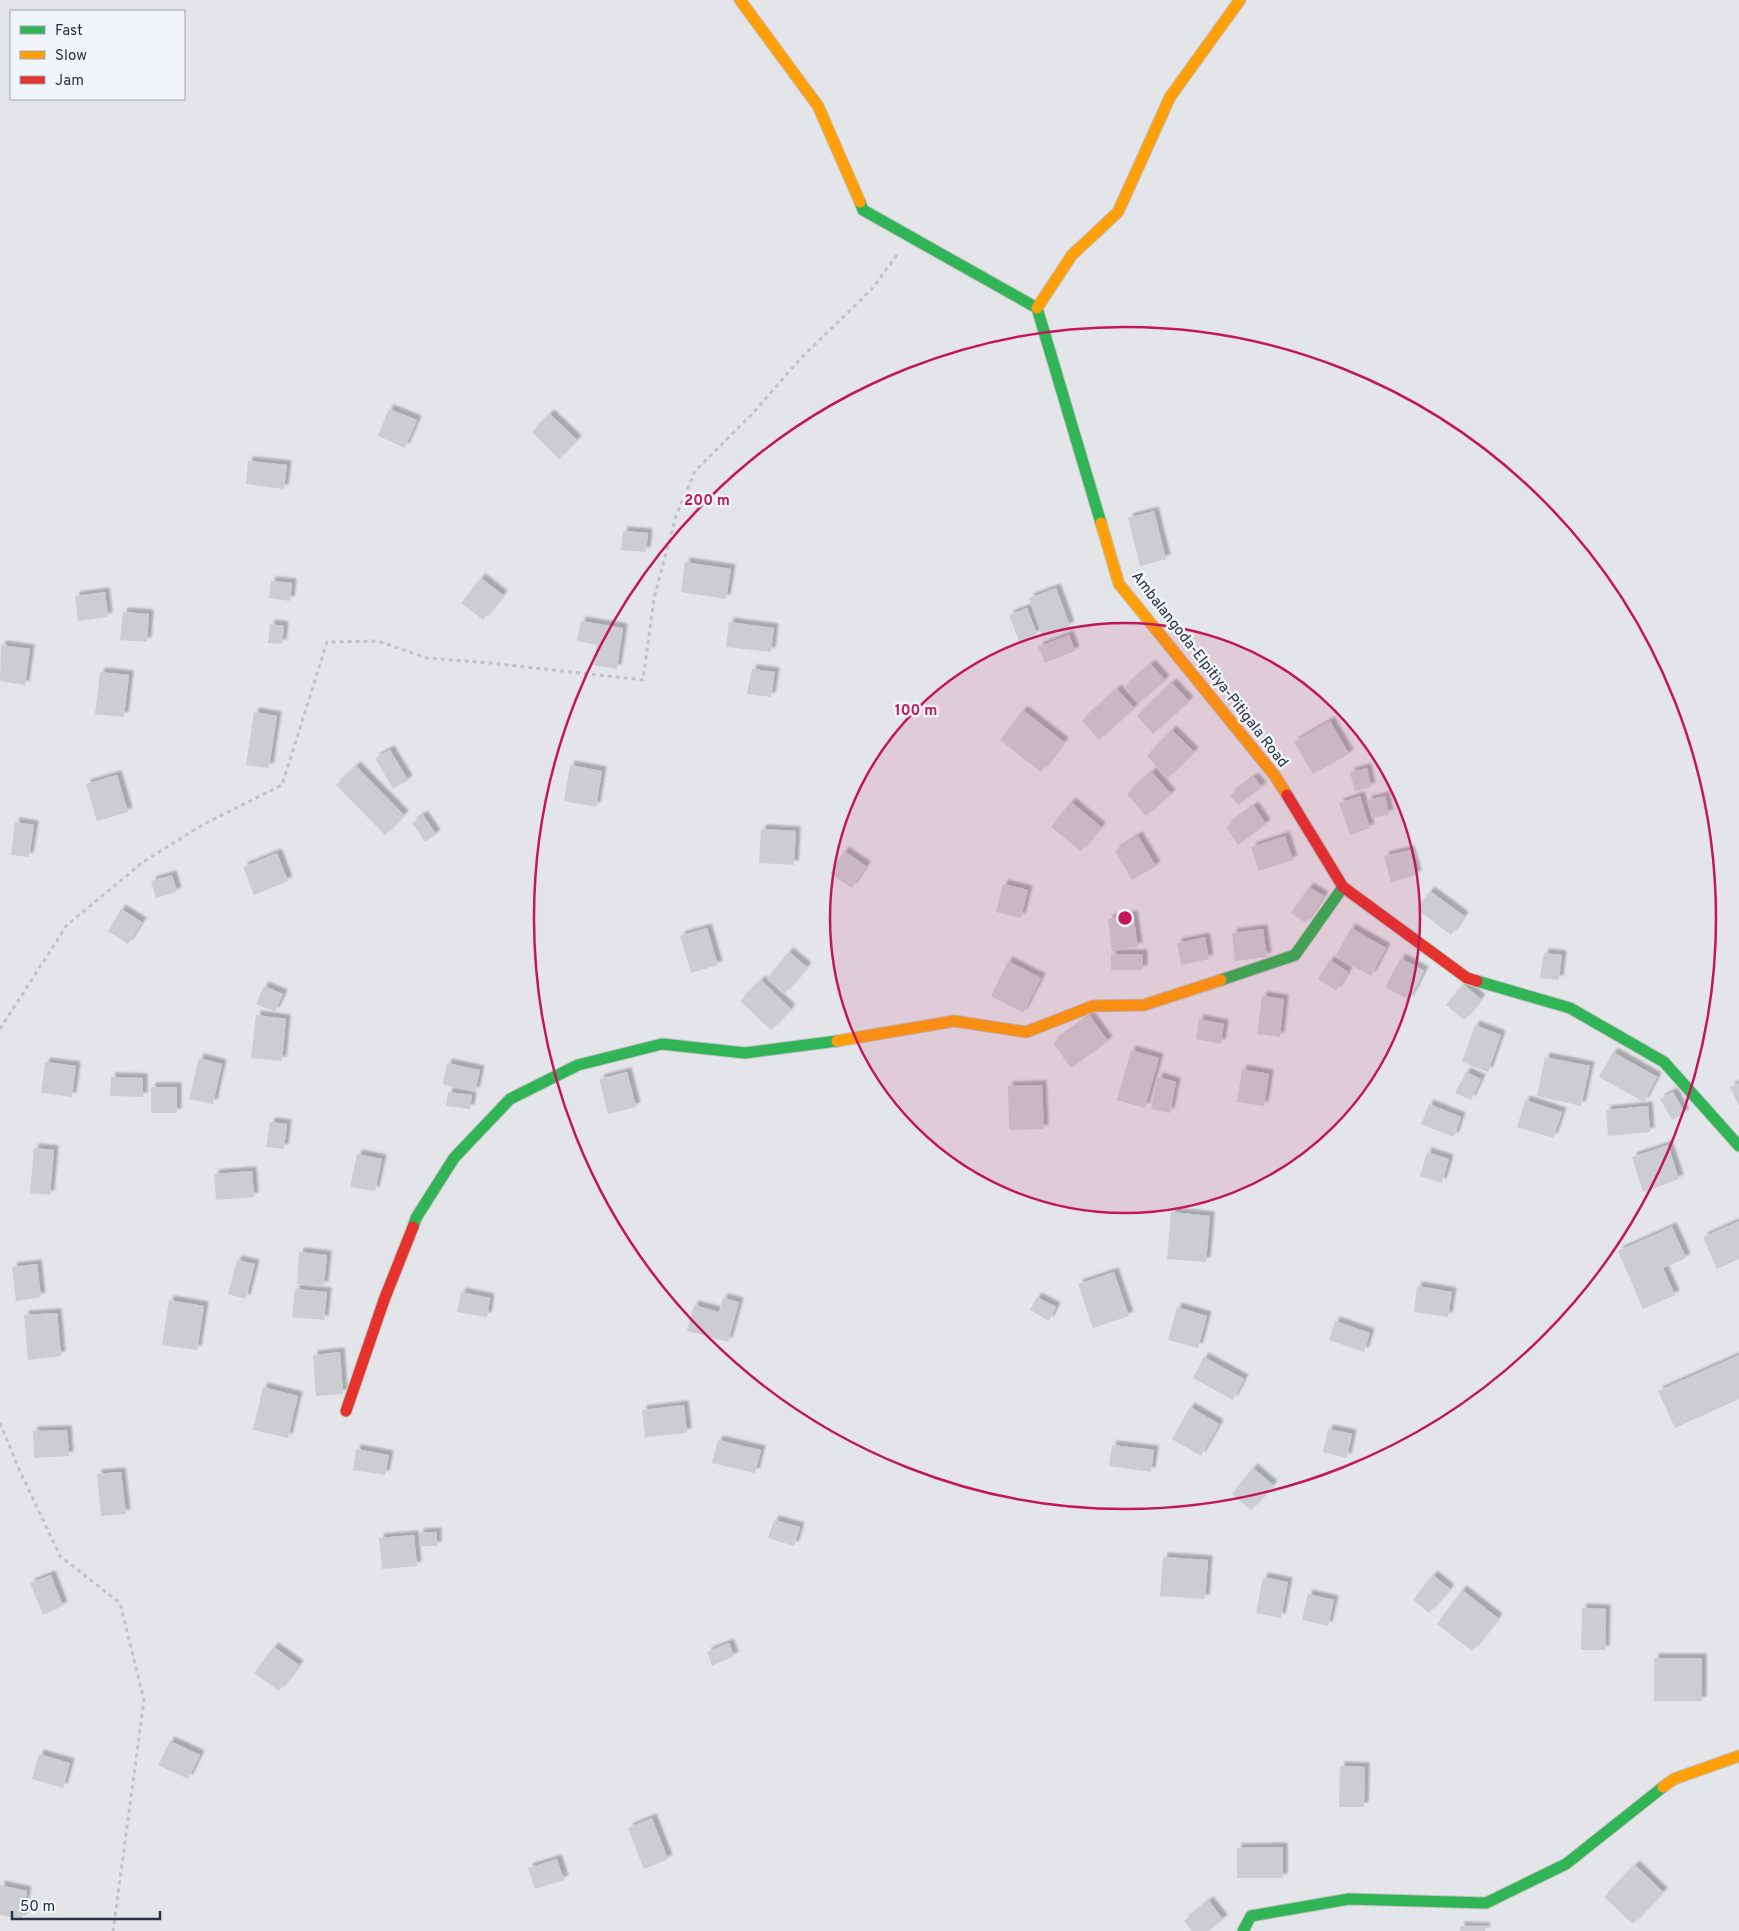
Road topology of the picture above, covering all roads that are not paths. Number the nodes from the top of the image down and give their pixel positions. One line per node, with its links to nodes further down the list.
1 (740, 0): 3 (street)
2 (1240, 0): 3 (street)
3 (1037, 308): 4 (street, Ambalangoda-Elpitiya-Pitigala Road)
4 (1343, 887): 5 (street, Ambalangoda-Elpitiya-Pitigala Road); 6 (street)
5 (1739, 1146)
6 (346, 1411)
7 (1739, 1756): 8 (street)
8 (1243, 1931)

